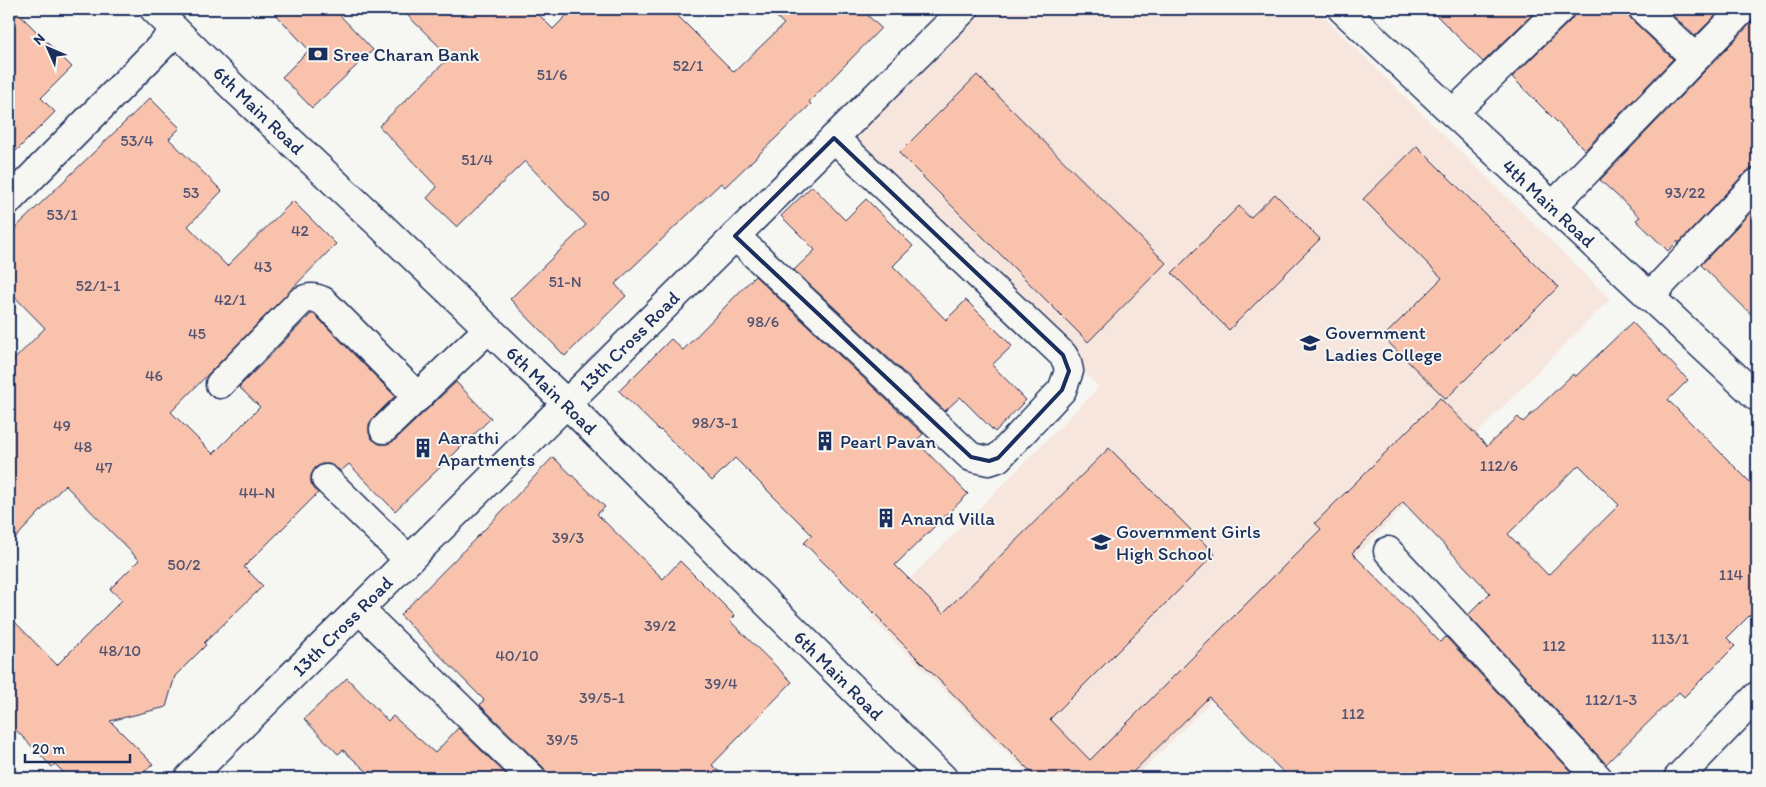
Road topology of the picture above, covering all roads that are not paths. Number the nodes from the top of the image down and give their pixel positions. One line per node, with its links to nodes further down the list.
1 (154, 9): 7 (street, 6th Main Road)
2 (964, 9): 10 (street, 13th Cross Road)
3 (1342, 9): 9 (street, 4th Main Road)
4 (1560, 9): 9 (street)
5 (1643, 9): 8 (street)
6 (1743, 9): 8 (street)
7 (176, 31): 12 (street); 16 (street, 6th Main Road)
8 (1695, 58): 13 (street)
9 (1453, 113): 13 (street, 4th Main Road)
10 (834, 138): 14 (street, 13th Cross Road); 14 (street)
11 (1757, 183): 15 (street)
12 (9, 200)
13 (1553, 206): 15 (street, 4th Main Road)
14 (735, 236): 20 (street, 13th Cross Road)
15 (1649, 297): 19 (street, 4th Main Road)
16 (488, 329): 18 (street); 20 (street, 6th Main Road)
17 (220, 384): 18 (street)
18 (418, 397): 21 (street)
19 (1757, 397)
20 (566, 403): 24 (street, 13th Cross Road); 29 (street, 6th Main Road)
21 (384, 429)
22 (326, 479): 24 (street)
23 (1388, 551): 30 (street)
24 (409, 560): 25 (street, 13th Cross Road)
25 (359, 609): 27 (street, 13th Cross Road); 28 (street)
26 (1757, 696): 31 (street)
27 (188, 778)
28 (532, 778)
29 (943, 778)
30 (1598, 778)
31 (1678, 778)

